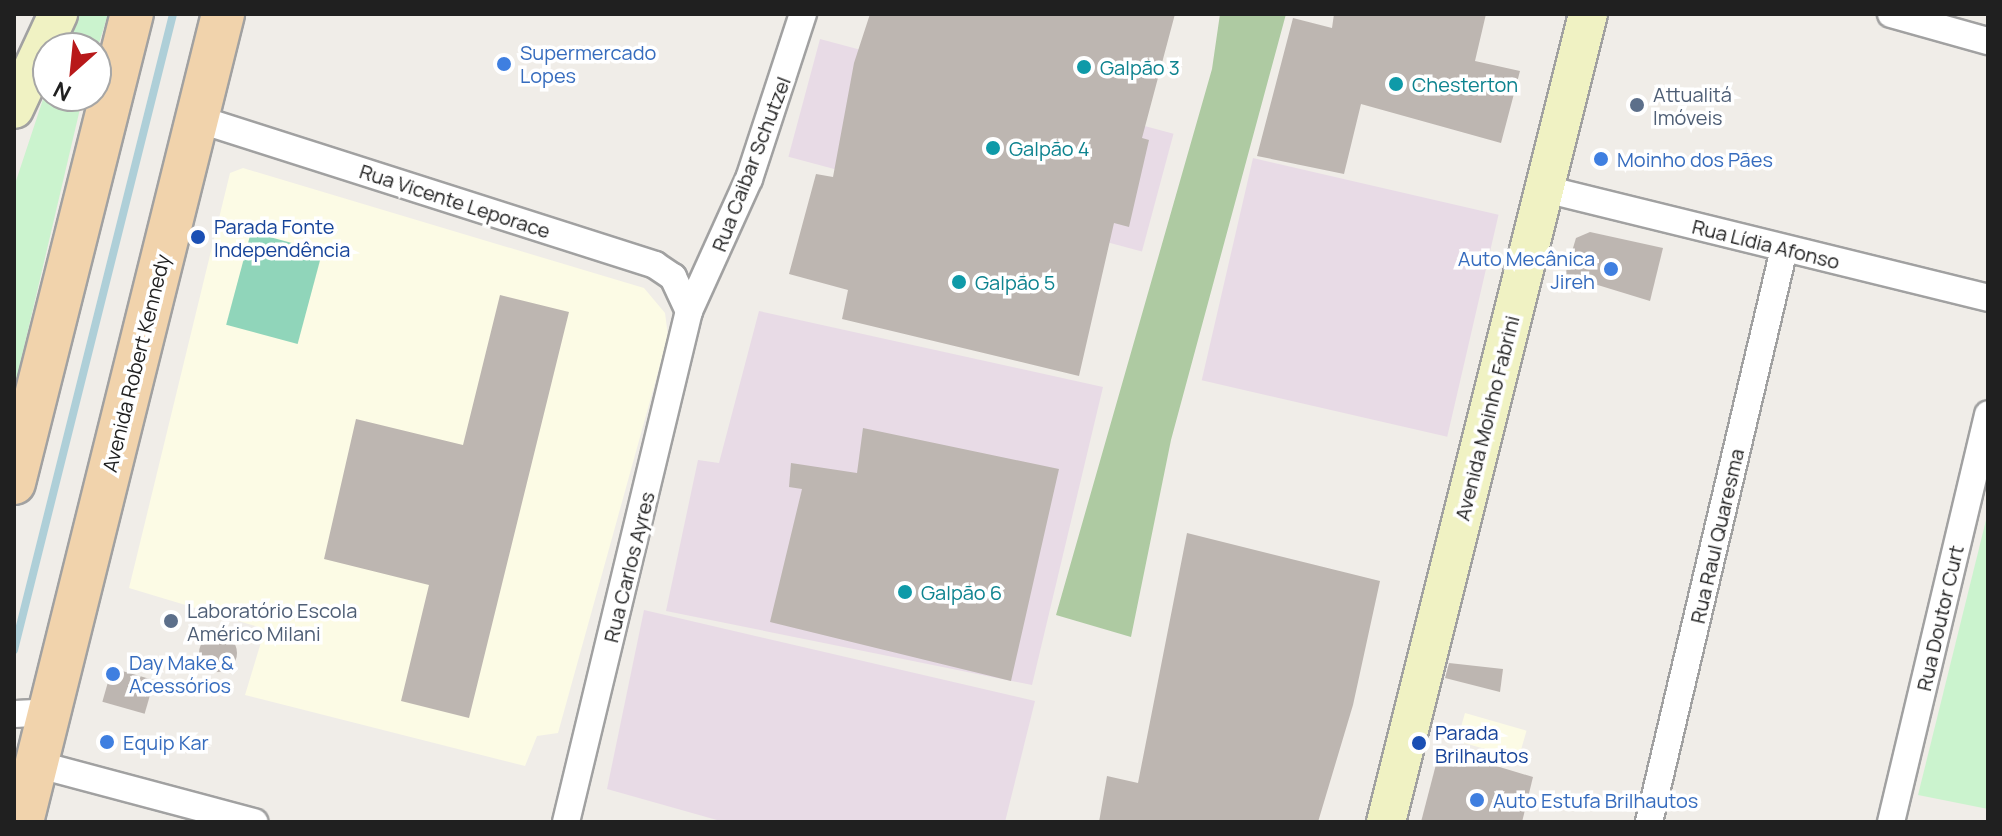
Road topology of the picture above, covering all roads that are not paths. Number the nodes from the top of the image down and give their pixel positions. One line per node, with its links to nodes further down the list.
1 (58, 14): 8 (street)
2 (132, 14): 15 (main road)
3 (223, 14): 9 (main road, Avenida Robert Kennedy)
4 (803, 14): 13 (street, Rua Caibar Schutzel)
5 (1588, 14): 10 (street, Avenida Moinho Fabrini)
6 (1891, 14): 7 (street)
7 (1988, 41)
8 (17, 92)
9 (198, 119): 13 (street, Rua Vicente Leporace); 16 (main road, Avenida Robert Kennedy)
10 (1545, 189): 11 (street, Rua Lídia Afonso); 21 (street, Avenida Moinho Fabrini)
11 (1784, 249): 12 (street, Rua Lídia Afonso); 22 (street, Rua Raul Quaresma)
12 (1988, 298)
13 (689, 311): 20 (street, Rua Carlos Ayres)
14 (1988, 414): 23 (street, Rua Doutor Curt)
15 (14, 483)
16 (32, 713): 17 (main road, Avenida Robert Kennedy)
17 (36, 764): 18 (main road, Avenida Robert Kennedy); 19 (street)
18 (22, 822)
19 (254, 822)
20 (566, 822)
21 (1386, 822)
22 (1649, 822)
23 (1891, 822)

